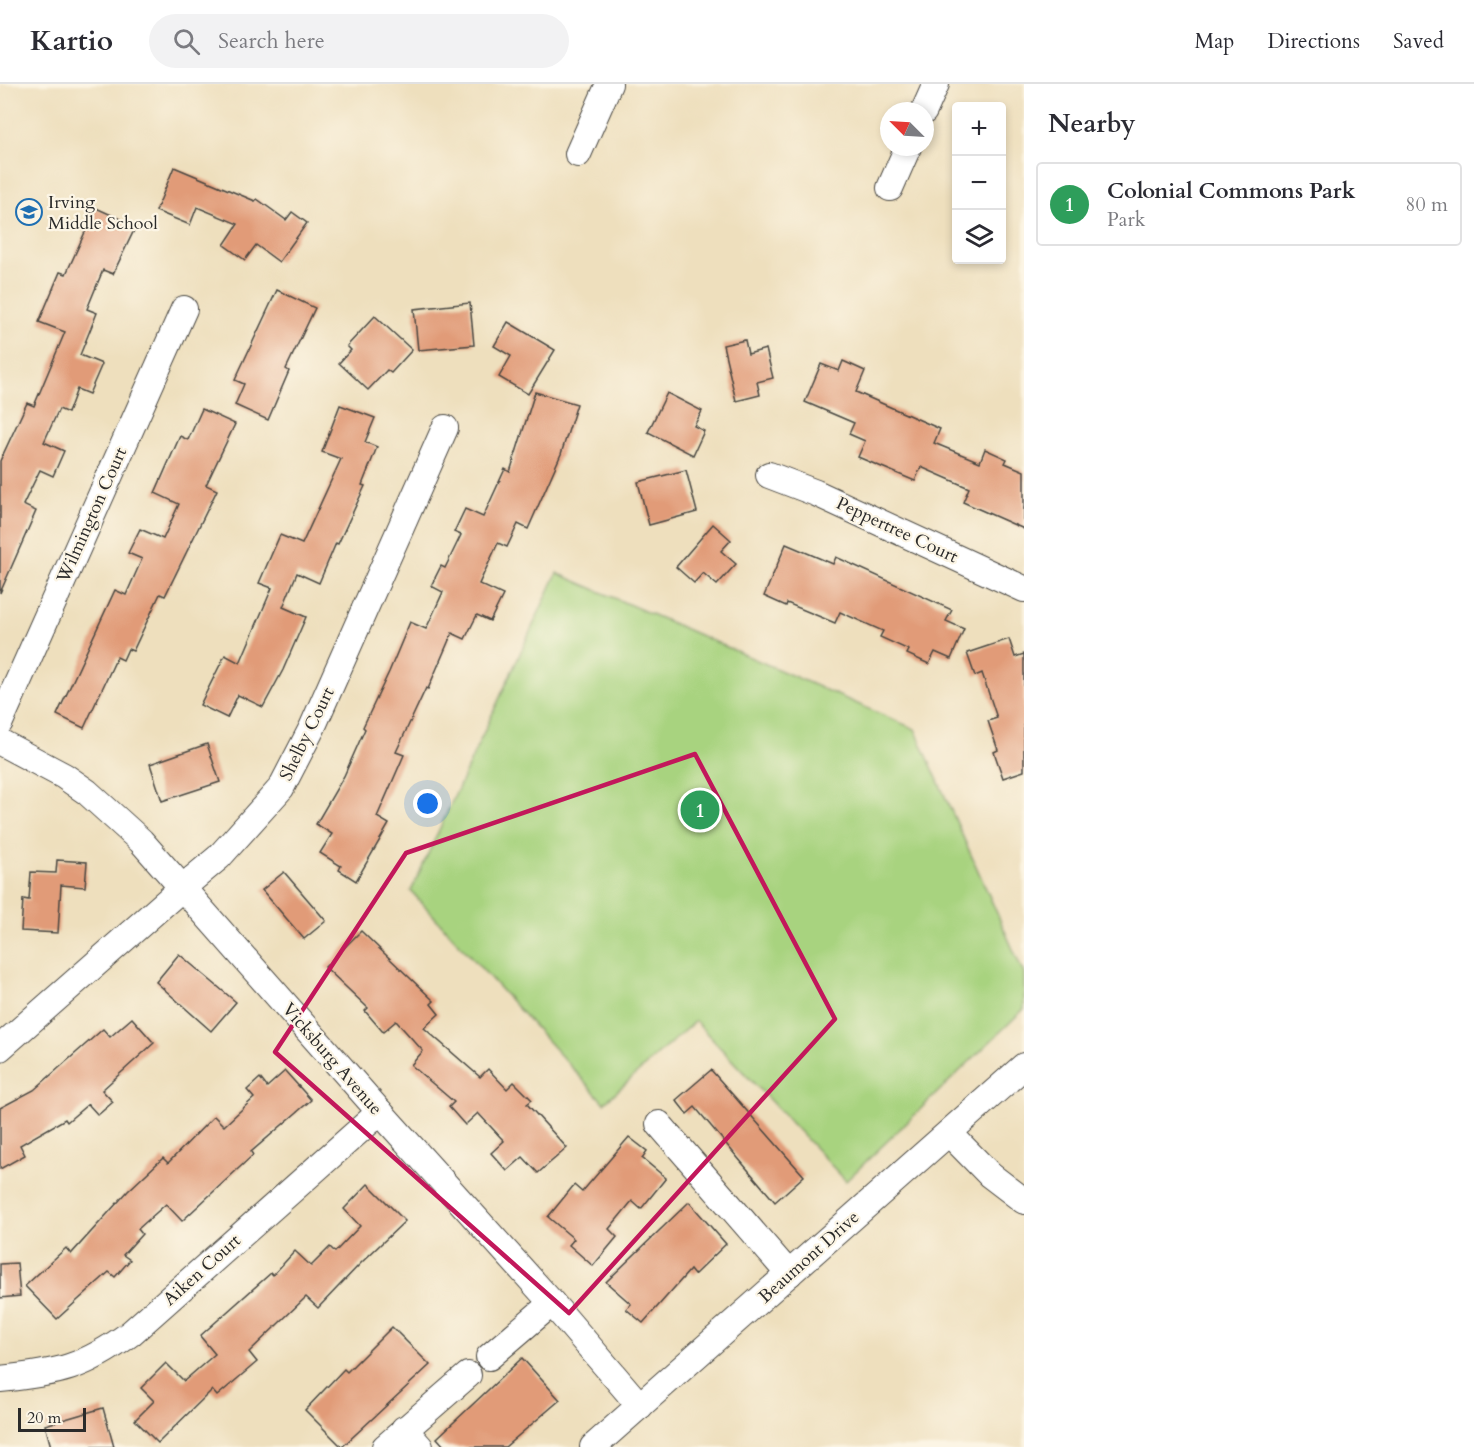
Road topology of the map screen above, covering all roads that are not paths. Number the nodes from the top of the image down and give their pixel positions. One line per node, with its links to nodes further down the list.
1 (609, 84): 4 (street)
2 (936, 84): 3 (street)
3 (928, 102)
4 (578, 154)
5 (904, 156): 6 (street)
6 (890, 188)
7 (184, 309): 11 (street, Wilmington Court)
8 (445, 428): 13 (street, Shelby Court)
9 (769, 475): 10 (street, Peppertree Court)
10 (1024, 589)
11 (0, 722)
12 (0, 742): 13 (street, Vicksburg Avenue)
13 (182, 888): 14 (street, Shelby Court); 16 (street, Vicksburg Avenue)
14 (0, 1048)
15 (1024, 1066): 18 (street, Beaumont Drive)
16 (380, 1112): 21 (street, Vicksburg Avenue); 24 (street, Aiken Court)
17 (659, 1124): 20 (street)
18 (949, 1132): 19 (street); 20 (street, Beaumont Drive)
19 (1024, 1201)
20 (789, 1274): 25 (street, Beaumont Drive)
21 (552, 1304): 22 (street); 25 (street, Vicksburg Avenue)
22 (489, 1357)
23 (468, 1375): 26 (street)
24 (0, 1379)
25 (640, 1406): 28 (street, Beaumont Drive)
26 (412, 1438): 27 (street)
27 (385, 1447)
28 (593, 1447)

